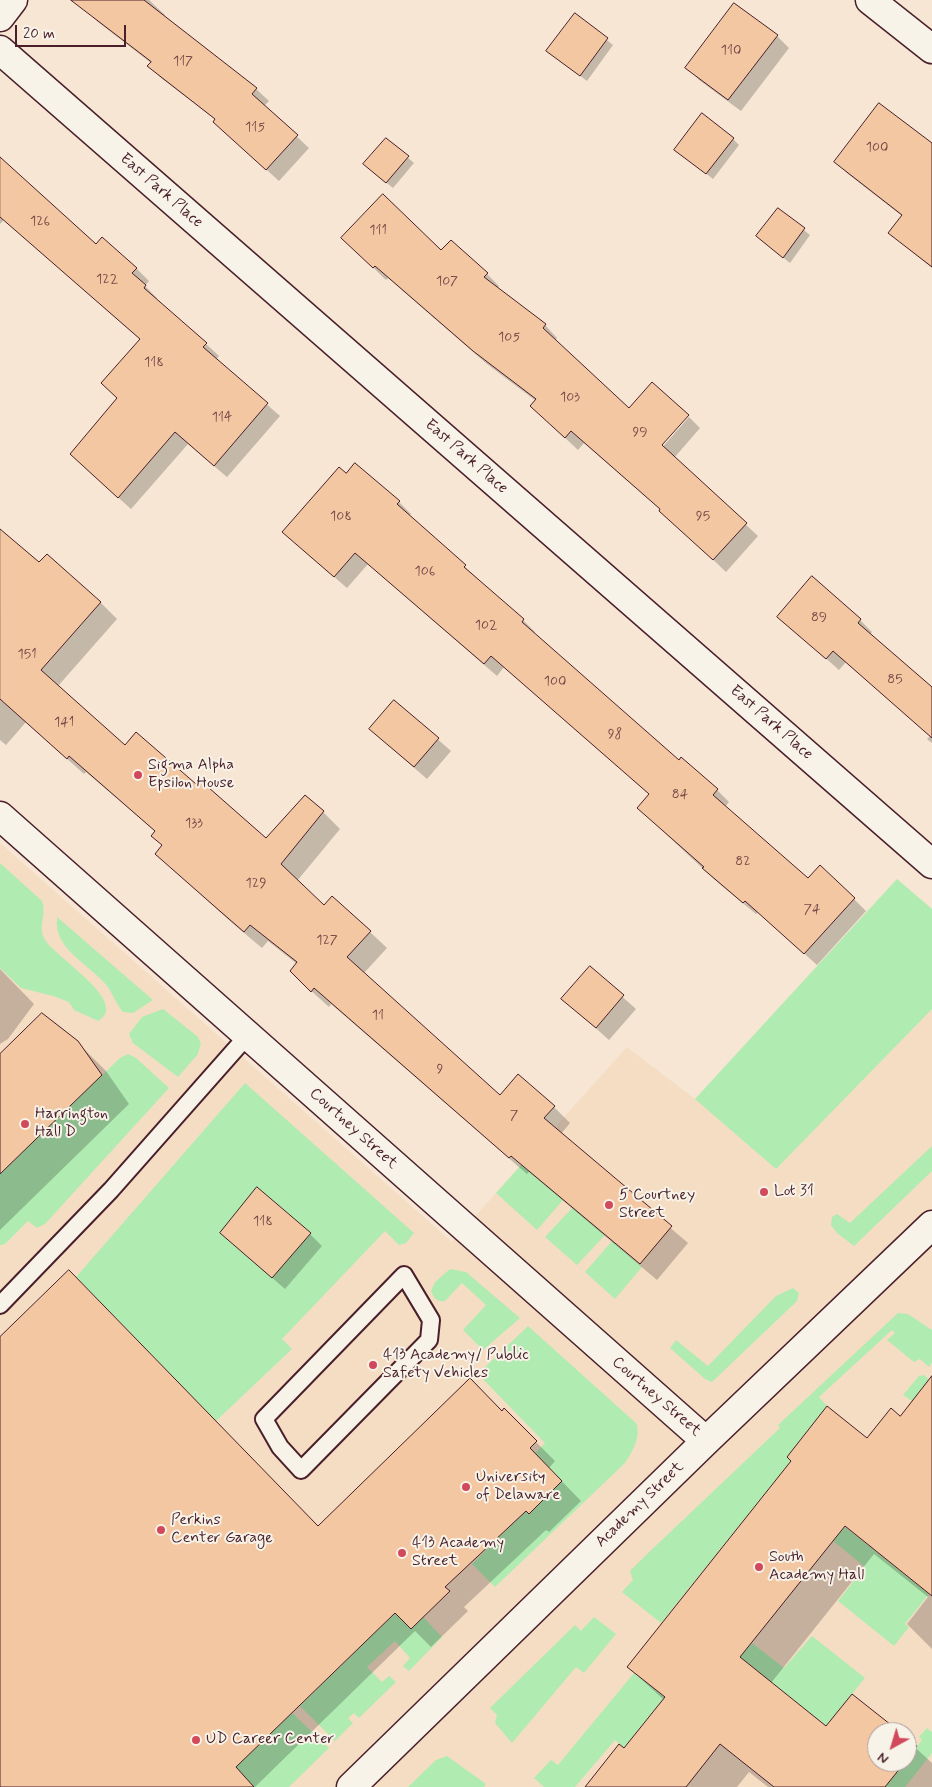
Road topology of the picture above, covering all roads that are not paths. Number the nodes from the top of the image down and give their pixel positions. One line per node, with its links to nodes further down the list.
1 (14, 0): 3 (street)
2 (870, 0): 4 (street)
3 (0, 17)
4 (932, 49)
5 (0, 50): 7 (street, East Park Place)
6 (0, 816): 8 (street, Courtney Street)
7 (932, 864)
8 (248, 1035): 11 (lane); 12 (street, Courtney Street)
9 (932, 1225): 12 (street, Academy Street)
10 (404, 1275): 10 (lane)
11 (0, 1305)
12 (706, 1441): 13 (street, Academy Street)
13 (351, 1787)

